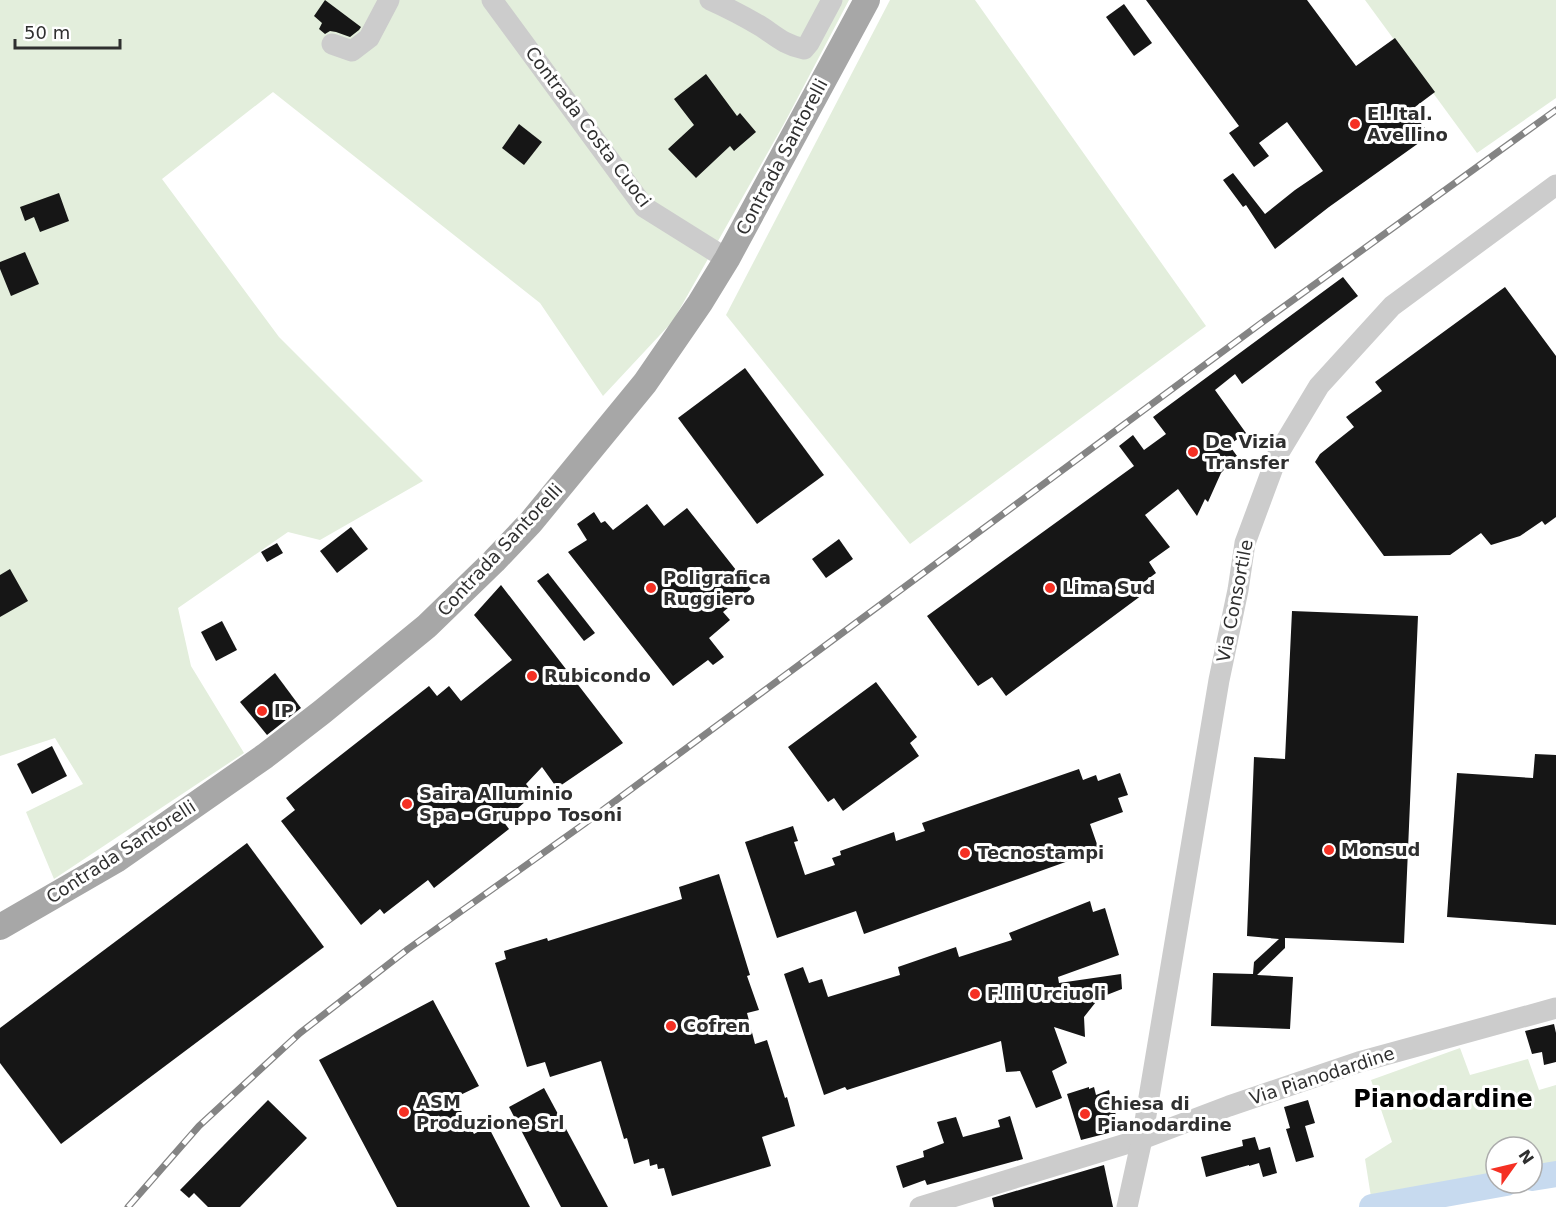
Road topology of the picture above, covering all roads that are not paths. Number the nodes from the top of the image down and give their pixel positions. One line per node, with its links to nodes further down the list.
1 (389, 0): 6 (street)
2 (492, 0): 8 (street, Contrada Costa Cuoci)
3 (710, 0): 4 (street)
4 (832, 0)
5 (867, 0): 8 (main road, Contrada Santorelli)
6 (332, 44)
7 (1556, 185): 11 (street, Via Consortile)
8 (727, 259): 9 (main road, Contrada Santorelli)
9 (0, 927)
10 (1556, 1008): 11 (street, Via Pianodardine)
11 (1142, 1139): 12 (street, Via Pianodardine); 13 (street, Via Consortile)
12 (920, 1207)
13 (1127, 1207)

